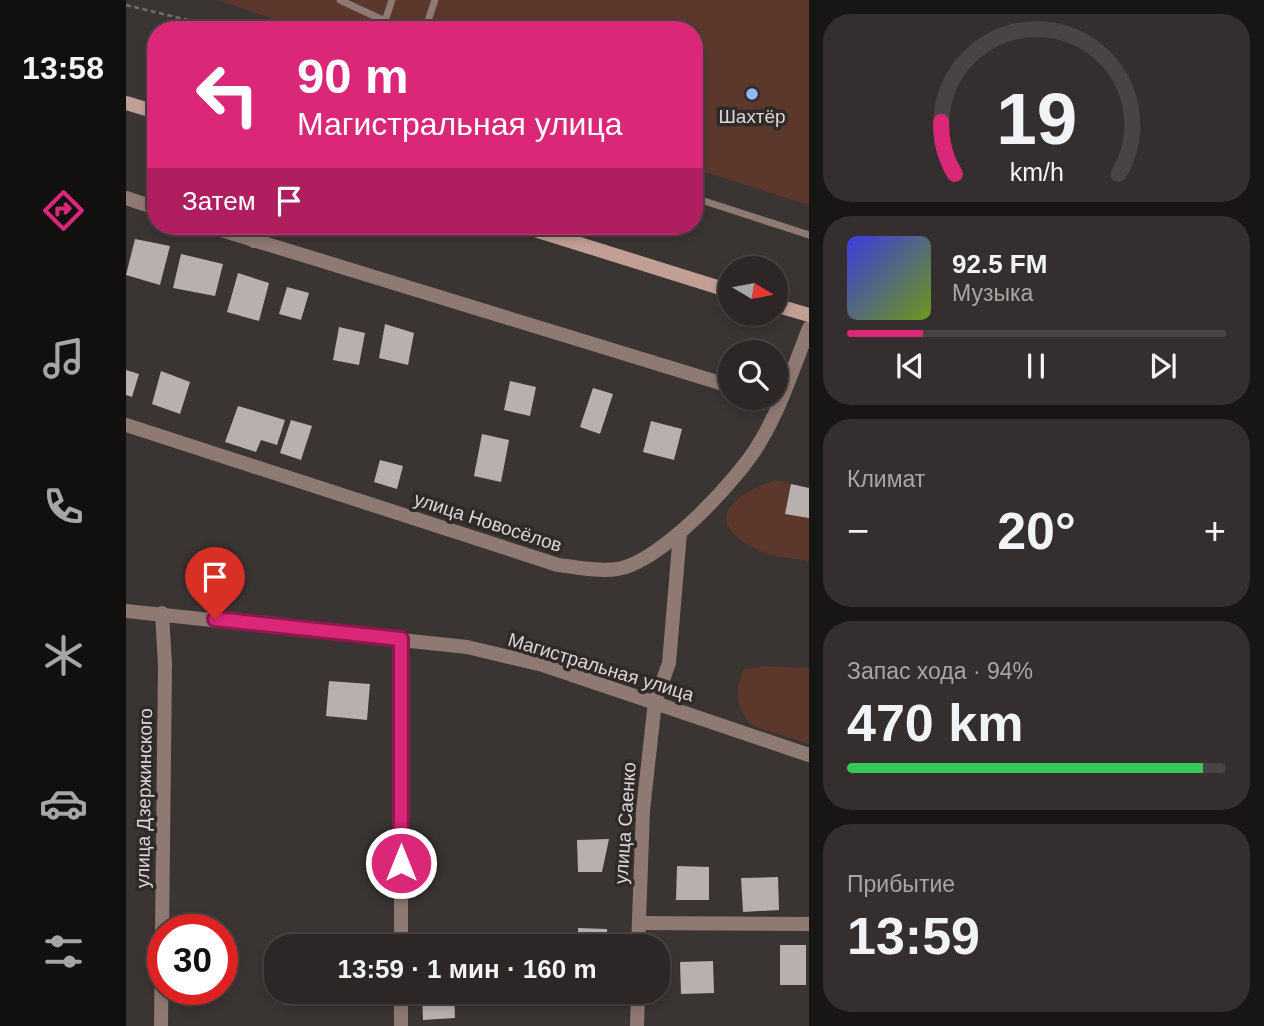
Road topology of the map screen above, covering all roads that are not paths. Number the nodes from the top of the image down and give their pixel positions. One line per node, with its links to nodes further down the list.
1 (340, 0): 4 (lane)
2 (392, 0): 4 (lane)
3 (435, 0): 5 (lane)
4 (385, 21)
5 (428, 21)
6 (126, 103): 7 (main road)
7 (147, 109)
8 (126, 198): 10 (street)
9 (703, 201): 14 (lane)
10 (147, 205)
11 (236, 235): 15 (street)
12 (256, 235): 15 (street)
13 (551, 235): 16 (main road)
14 (809, 235)
15 (254, 241): 21 (street)
16 (718, 287)
17 (788, 309): 18 (main road)
18 (809, 315)
19 (809, 328): 20 (street, улица Новосёлов)
20 (788, 369)
21 (718, 382)
22 (770, 410): 24 (street, улица Новосёлов)
23 (126, 425): 24 (street, улица Новосёлов)
24 (680, 533): 28 (street, улица Саенко)
25 (126, 611): 26 (street, Магистральная улица)
26 (162, 613): 27 (street, Магистральная улица); 36 (street, улица Дзержинского)
27 (401, 639): 28 (street, Магистральная улица); 32 (street)
28 (655, 702): 29 (street, Магистральная улица); 30 (street, улица Саенко)
29 (809, 755)
30 (639, 923): 31 (street); 33 (street, улица Саенко)
31 (809, 924)
32 (401, 934)
33 (639, 934)
34 (401, 1004): 37 (street)
35 (638, 1004): 38 (street)
36 (161, 1026)
37 (401, 1026)
38 (637, 1026)

